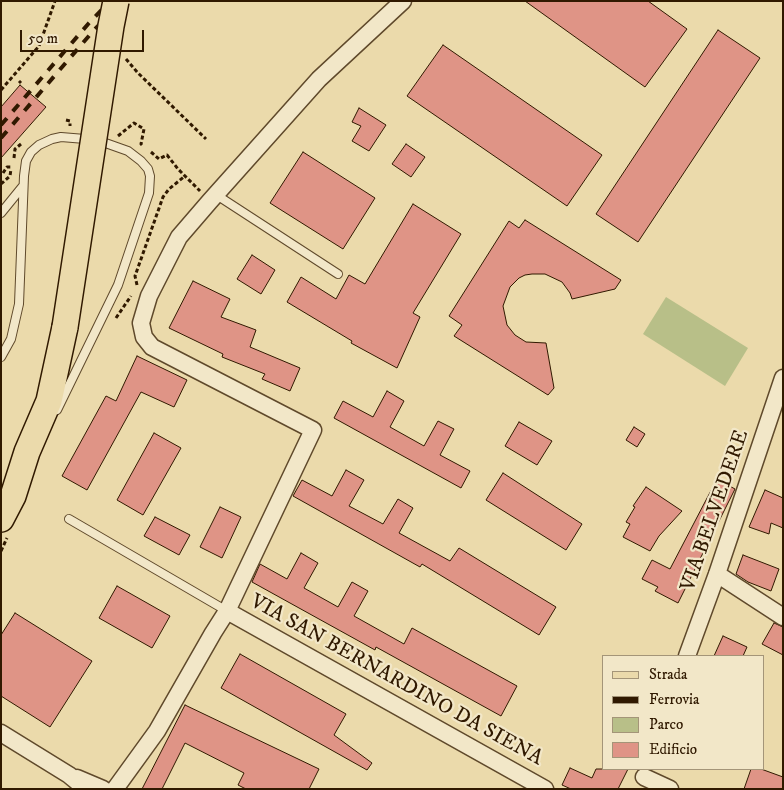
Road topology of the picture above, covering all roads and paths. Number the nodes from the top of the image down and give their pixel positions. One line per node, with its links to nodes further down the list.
1 (56, 1): 5 (path)
2 (116, 1): 21 (main road, bridge)
3 (403, 1): 14 (street, VIA SAN BERNARDINO DA SIENA)
4 (126, 59): 9 (path)
5 (1, 90)
6 (66, 120): 7 (path)
7 (70, 128)
8 (117, 136): 12 (path)
9 (206, 139)
10 (12, 167): 11 (path)
11 (3, 173)
12 (185, 176): 14 (path); 17 (path)
13 (23, 186): 15 (lane); 18 (lane); 20 (lane)
14 (208, 193): 16 (lane); 24 (street, VIA SAN BERNARDINO DA SIENA)
15 (1, 213)
16 (338, 274)
17 (138, 288)
18 (1, 357)
19 (783, 378): 23 (street, VIA BELVEDERE)
20 (54, 417)
21 (1, 519)
22 (69, 519): 24 (lane, VIA SAN BERNARDINO DA SIENA)
23 (717, 574): 25 (street); 26 (street, VIA BELVEDERE)
24 (227, 611): 32 (street, VIA SAN BERNARDINO DA SIENA); 33 (street, VIA SAN BERNARDINO DA SIENA)
25 (783, 617)
26 (687, 655)
27 (1, 733): 28 (street)
28 (69, 775): 30 (street); 31 (street)
29 (642, 778): 34 (street)
30 (86, 789)
31 (103, 789)
32 (116, 789)
33 (545, 789)
34 (670, 789)

